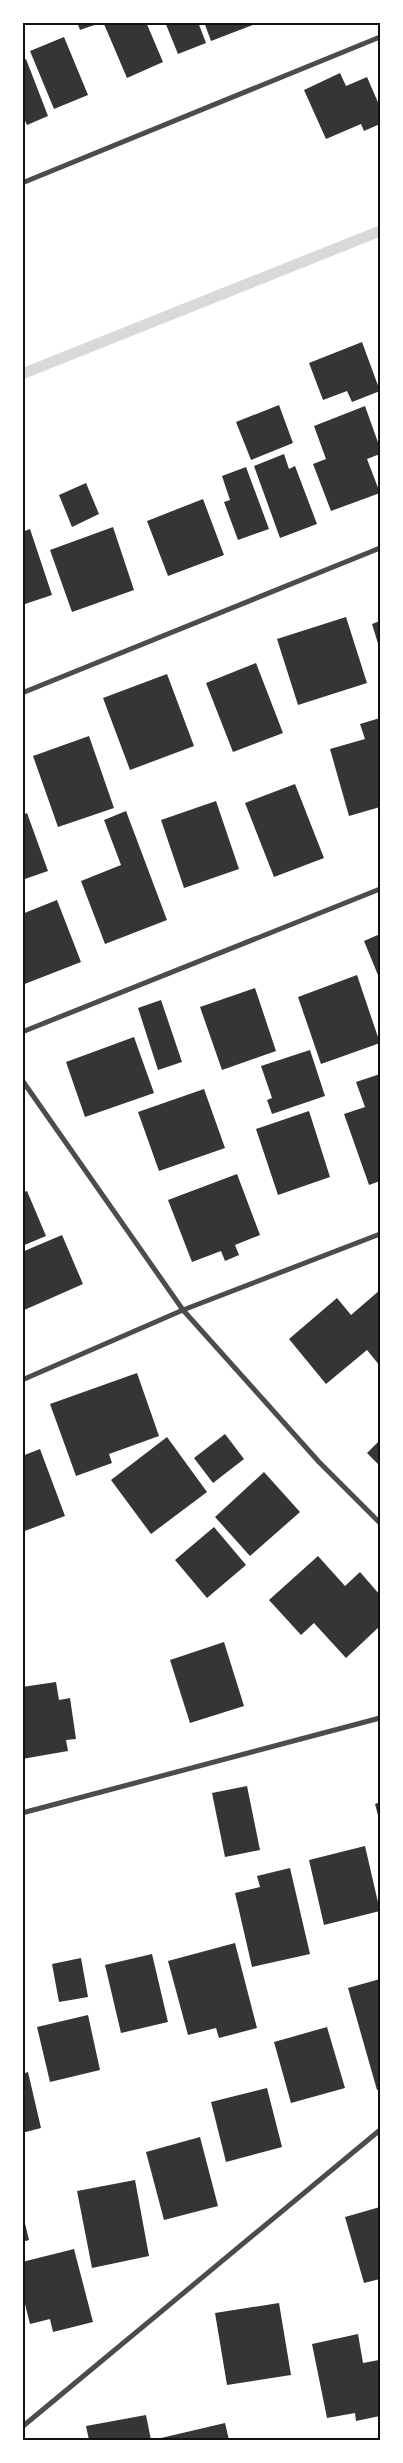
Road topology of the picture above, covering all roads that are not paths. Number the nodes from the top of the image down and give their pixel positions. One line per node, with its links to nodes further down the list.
1 (380, 37): 2 (street)
2 (22, 183)
3 (380, 548): 4 (street)
4 (22, 693)
5 (380, 888): 6 (street)
6 (22, 1032)
7 (22, 1080): 9 (street)
8 (380, 1234): 9 (street)
9 (183, 1310): 10 (street); 11 (street)
10 (22, 1380)
11 (380, 1523)
12 (380, 1718): 13 (street)
13 (22, 1813)
14 (380, 2130): 15 (street)
15 (22, 2427)

